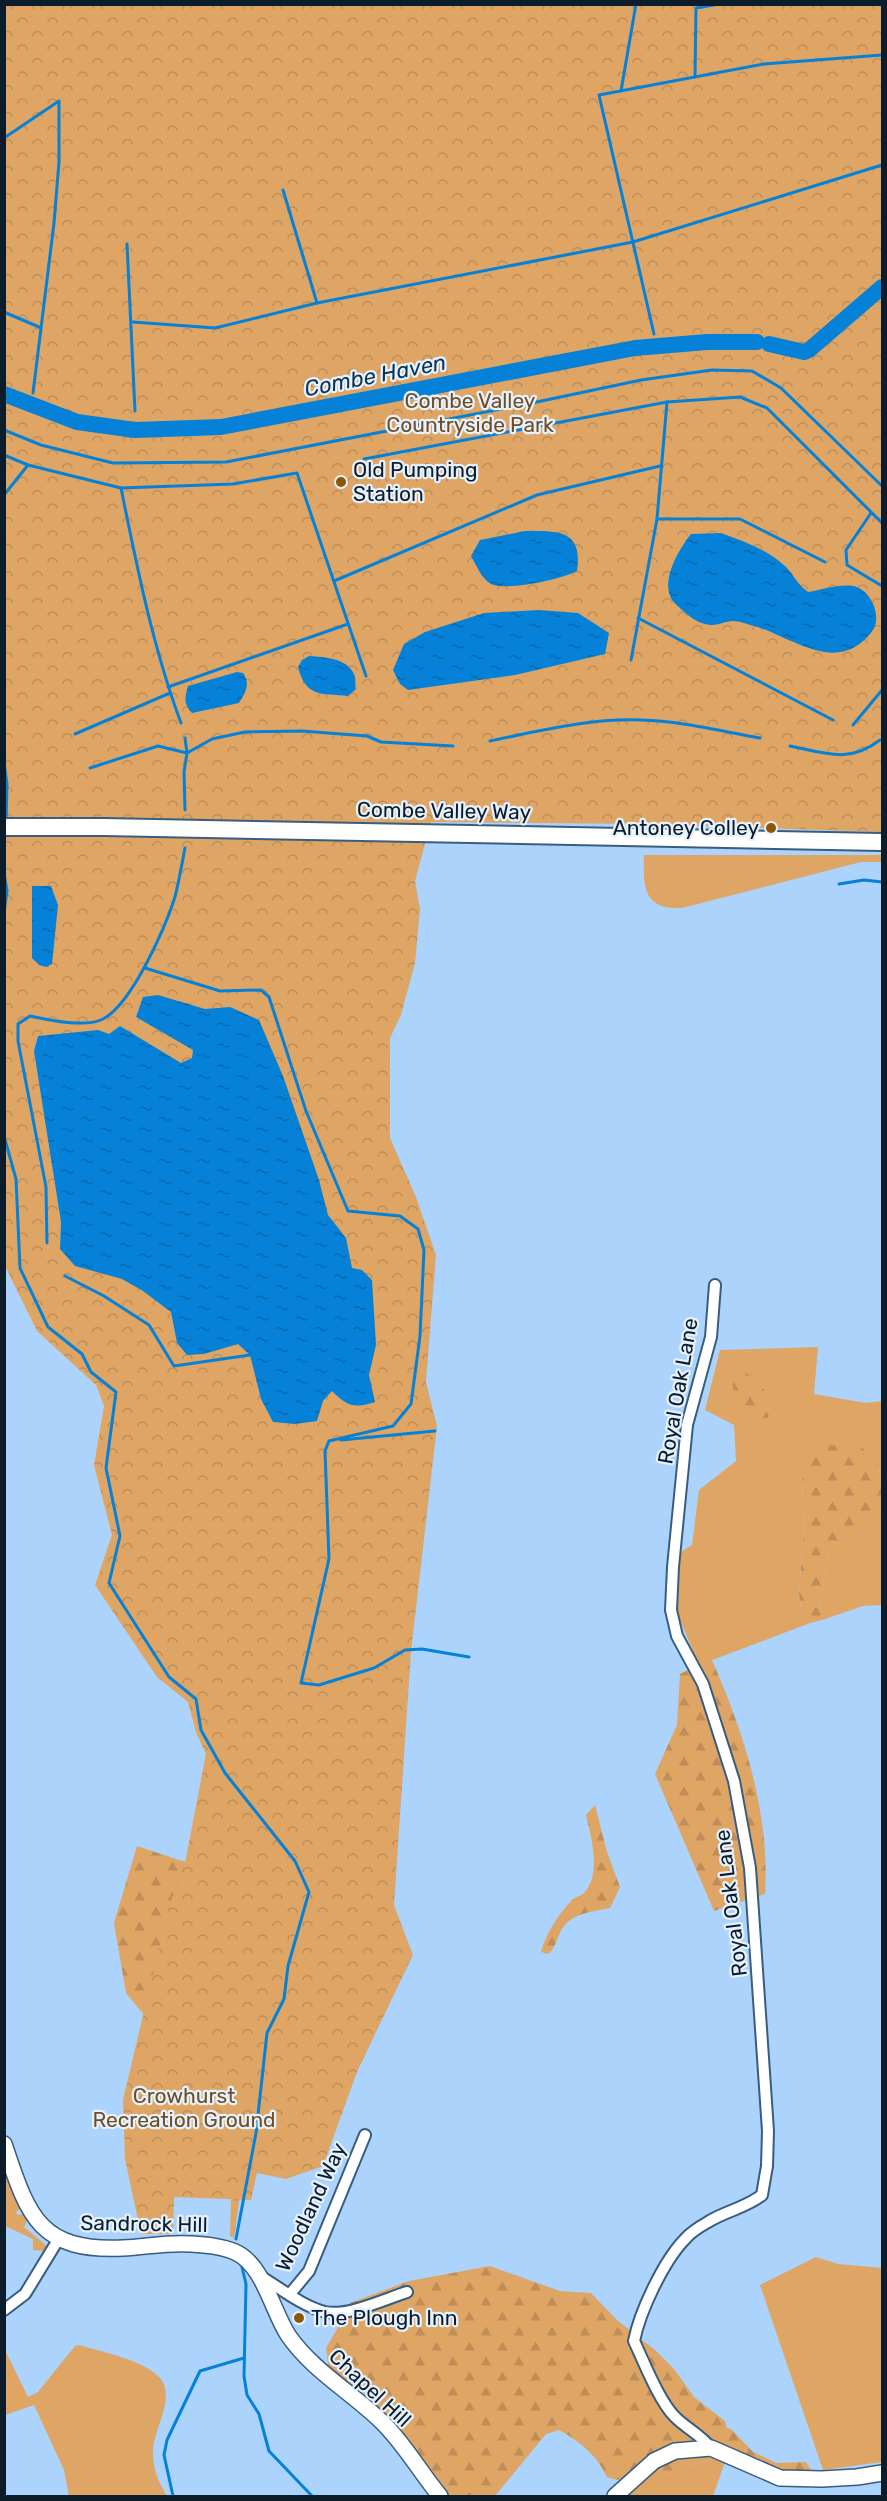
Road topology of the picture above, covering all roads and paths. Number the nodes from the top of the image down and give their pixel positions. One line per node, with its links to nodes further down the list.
1 (4, 827): 2 (main road, Combe Valley Way)
2 (882, 842)
3 (715, 1285): 11 (street, Royal Oak Lane)
4 (365, 2135): 9 (street, Woodland Way)
5 (4, 2144): 6 (street, Sandrock Hill)
6 (58, 2240): 7 (street, Sandrock Hill); 10 (street)
7 (260, 2276): 9 (street); 13 (street, Chapel Hill)
8 (407, 2292): 9 (street)
9 (290, 2294)
10 (4, 2310)
11 (711, 2448): 12 (street); 14 (street)
12 (882, 2473)
13 (440, 2496)
14 (615, 2496)

